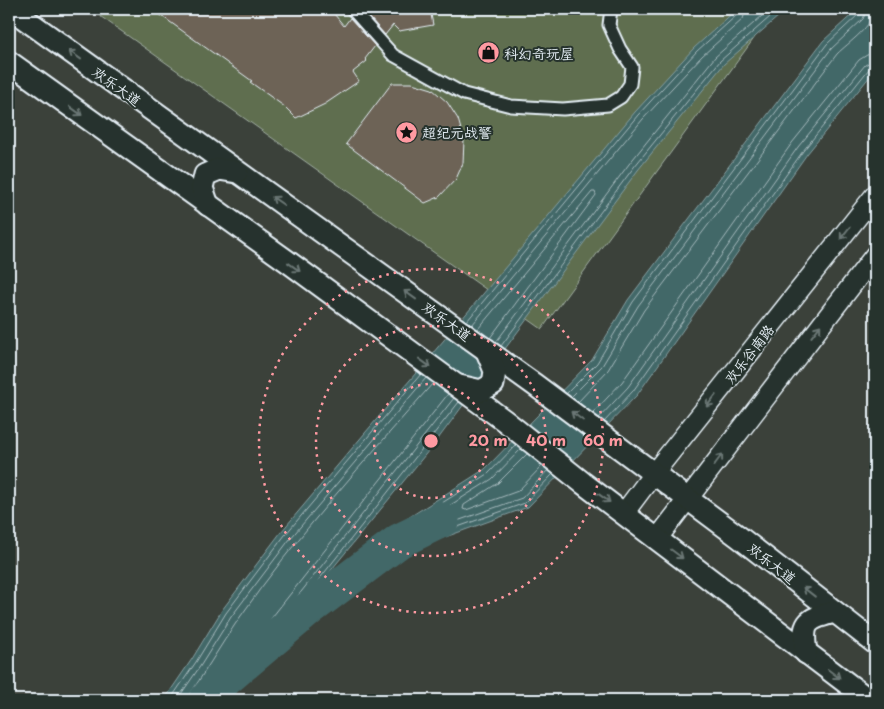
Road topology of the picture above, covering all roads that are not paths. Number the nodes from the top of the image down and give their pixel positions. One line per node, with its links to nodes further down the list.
1 (11, 9): 5 (main road, 欢乐大道, one-way to 1)
2 (352, 9): 3 (street)
3 (611, 9)
4 (9, 62): 7 (main road, one-way to 7)
5 (237, 172): 7 (main road); 9 (main road, 欢乐大道, one-way to 5)
6 (875, 195): 11 (street, 欢乐谷南路, one-way to 11)
7 (208, 205): 10 (main road, one-way to 10)
8 (875, 255): 12 (street, one-way to 8)
9 (486, 349): 10 (main road); 11 (main road, 欢乐大道, one-way to 9)
10 (456, 385): 13 (main road, one-way to 13)
11 (654, 473): 12 (main road, 欢乐大道); 13 (street, 欢乐谷南路)
12 (689, 499): 14 (street); 15 (main road, 欢乐大道, one-way to 12)
13 (624, 513): 14 (main road)
14 (657, 539): 17 (main road, one-way to 17)
15 (835, 612): 16 (main road, 欢乐大道); 17 (main road)
16 (875, 644)
17 (806, 653): 18 (main road, one-way to 18)
18 (869, 700)

